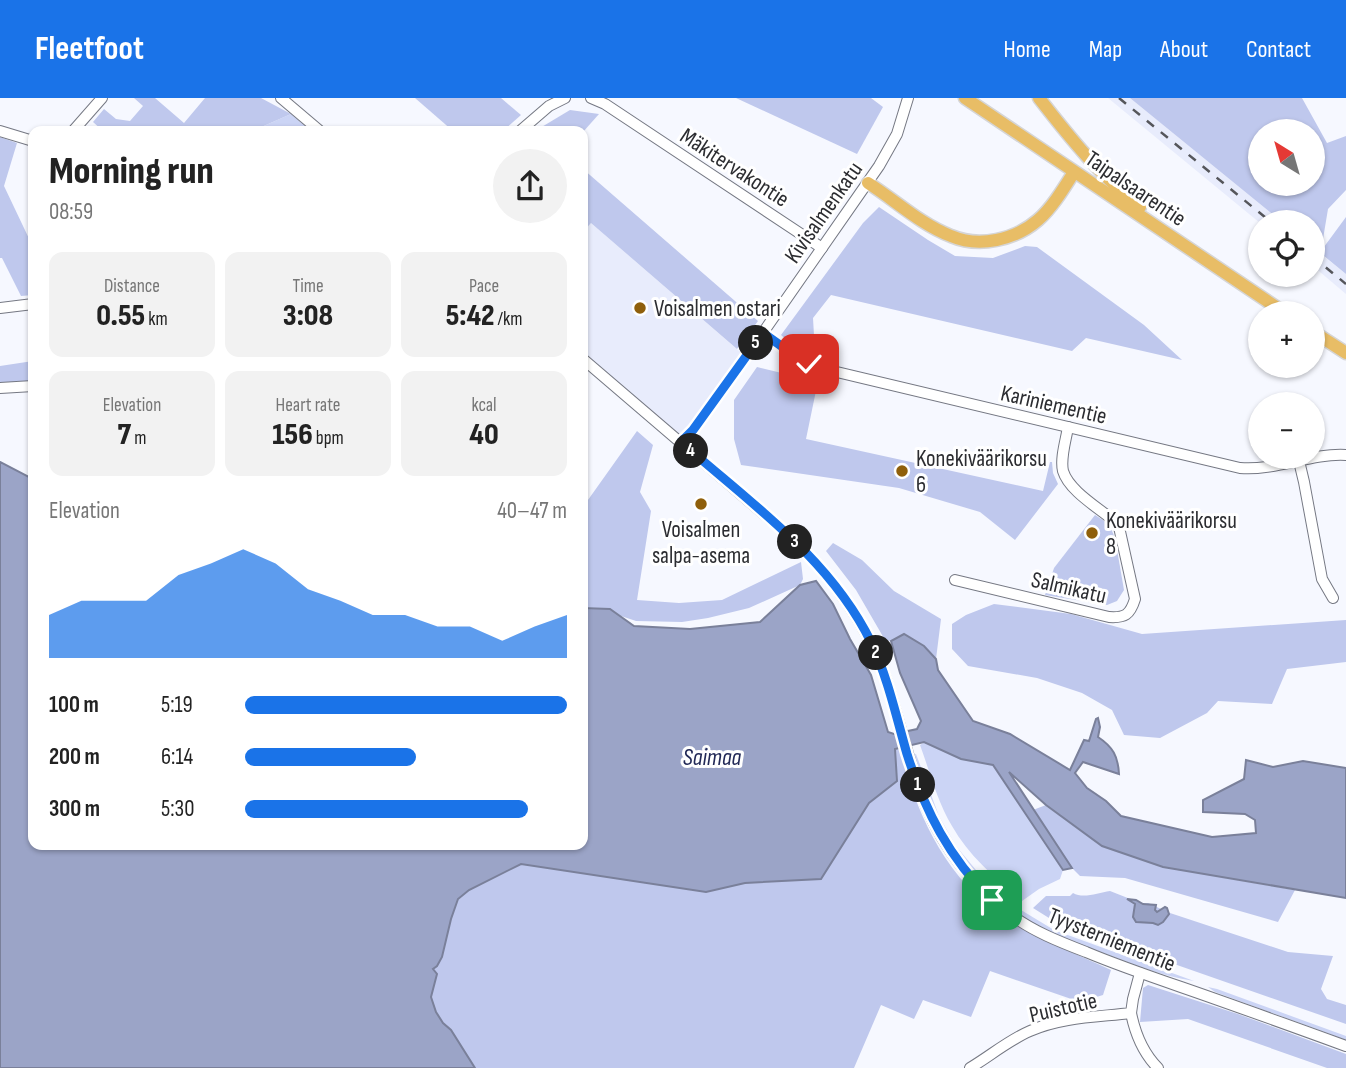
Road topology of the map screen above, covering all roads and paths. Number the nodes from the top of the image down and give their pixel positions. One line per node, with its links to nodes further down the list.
1 (102, 98): 8 (street)
2 (281, 98): 9 (street)
3 (565, 98): 10 (street)
4 (591, 98): 15 (street, Mäkitervakontie)
5 (908, 98): 14 (street, Kivisalmenkatu)
6 (965, 98): 13 (main road, Taipalsaarentie)
7 (1039, 98): 16 (main road)
8 (77, 126)
9 (314, 126)
10 (526, 126)
11 (0, 131): 12 (street)
12 (28, 139)
13 (1074, 172): 14 (main road); 16 (main road, Taipalsaarentie)
14 (868, 183): 15 (street, Kivisalmenkatu)
15 (822, 248): 20 (street, Kivisalmenkatu)
16 (1221, 270): 17 (main road, Taipalsaarentie)
17 (1267, 301)
18 (28, 305): 19 (street)
19 (0, 308)
20 (763, 333): 26 (street, Kariniementie); 27 (street, Kivisalmenkatu)
21 (1325, 339): 22 (main road)
22 (1346, 353)
23 (588, 363): 27 (street, Tyysterniementie)
24 (28, 386): 25 (street)
25 (0, 388)
26 (1068, 427): 30 (street, Kariniementie); 32 (street, Salmikatu)
27 (681, 442): 34 (street, Tyysterniementie)
28 (1346, 454): 29 (street, Kariniementie)
29 (1325, 456)
30 (1248, 469)
31 (1301, 469): 33 (street)
32 (955, 580)
33 (1333, 598)
34 (1140, 973): 35 (street, Puistotie); 36 (street, Tyysterniementie)
35 (1131, 1013): 37 (street, Puistotie); 38 (street)
36 (1346, 1046)
37 (970, 1068)
38 (1158, 1068)

